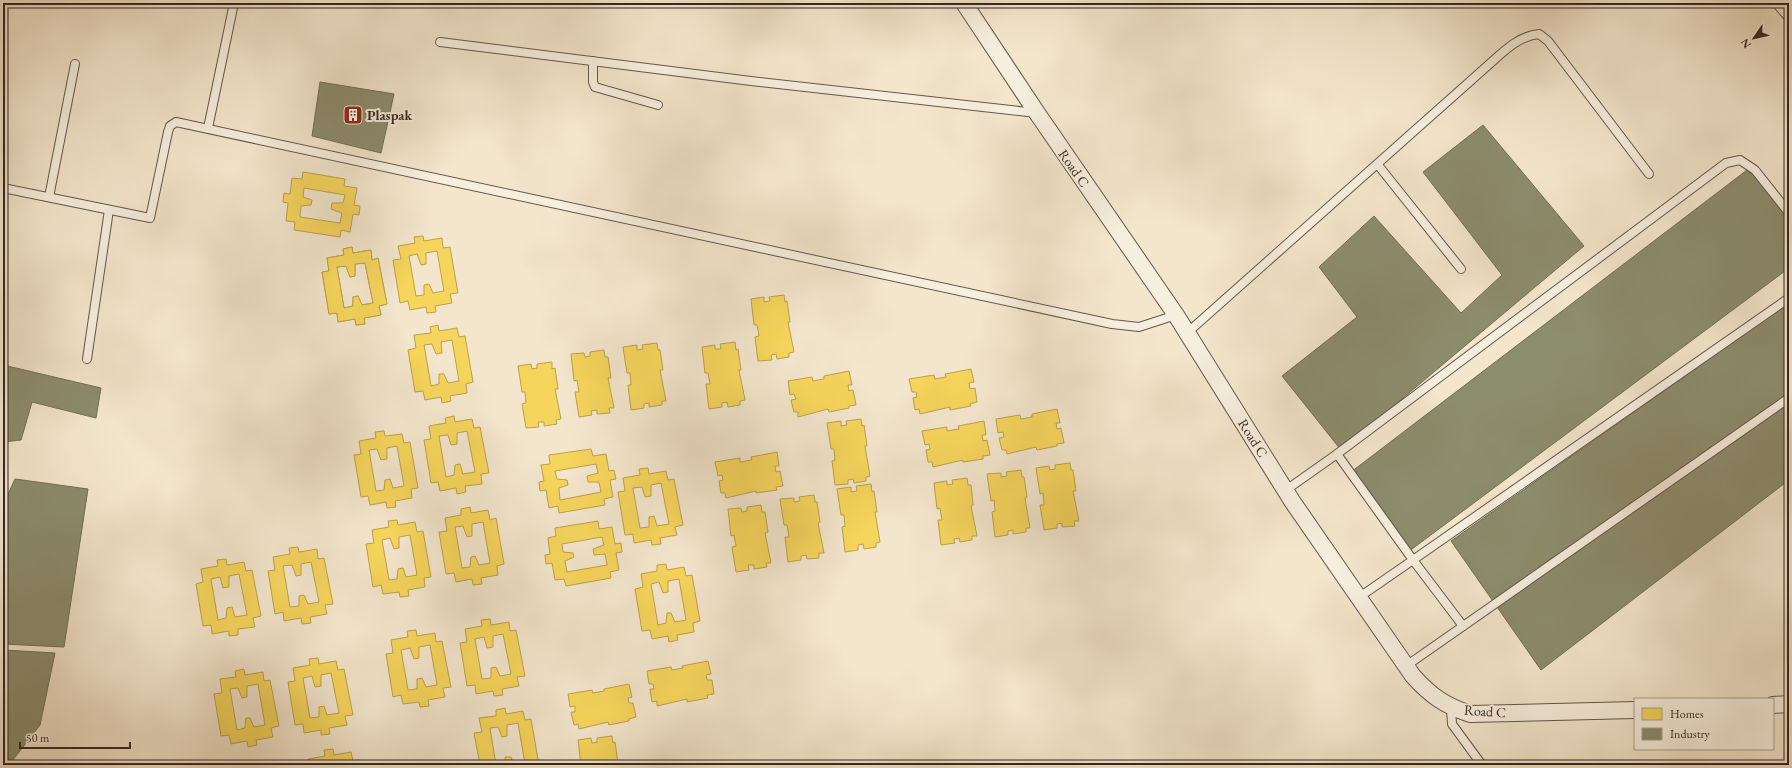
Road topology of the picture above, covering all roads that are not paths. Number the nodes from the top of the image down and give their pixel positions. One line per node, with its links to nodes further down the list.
1 (234, 3): 10 (lane)
2 (964, 3): 9 (street, Road C)
3 (1776, 3): 4 (lane)
4 (1789, 18)
5 (440, 42): 6 (lane)
6 (593, 61): 8 (lane); 9 (lane)
7 (75, 64): 14 (lane)
8 (658, 104)
9 (1037, 113): 19 (street, Road C)
10 (208, 128): 15 (lane); 19 (lane)
11 (1378, 165): 12 (lane); 17 (lane); 20 (lane)
12 (1650, 174)
13 (3, 188): 14 (lane)
14 (49, 198): 15 (lane)
15 (110, 210): 21 (lane)
16 (1789, 212): 23 (lane)
17 (1461, 269)
18 (1789, 298): 25 (lane)
19 (1176, 315): 20 (street, Road C)
20 (1187, 333): 24 (street, Road C)
21 (87, 359)
22 (1789, 398): 27 (lane)
23 (1337, 454): 24 (lane); 25 (lane)
24 (1286, 490): 26 (street, Road C)
25 (1413, 560): 26 (lane); 27 (lane)
26 (1358, 598): 28 (street, Road C)
27 (1463, 626): 28 (lane)
28 (1406, 666): 31 (street, Road C)
29 (1789, 704): 30 (street)
30 (1774, 705)
31 (1451, 708): 32 (street, Road C); 33 (lane)
32 (1634, 710)
33 (1482, 765)

